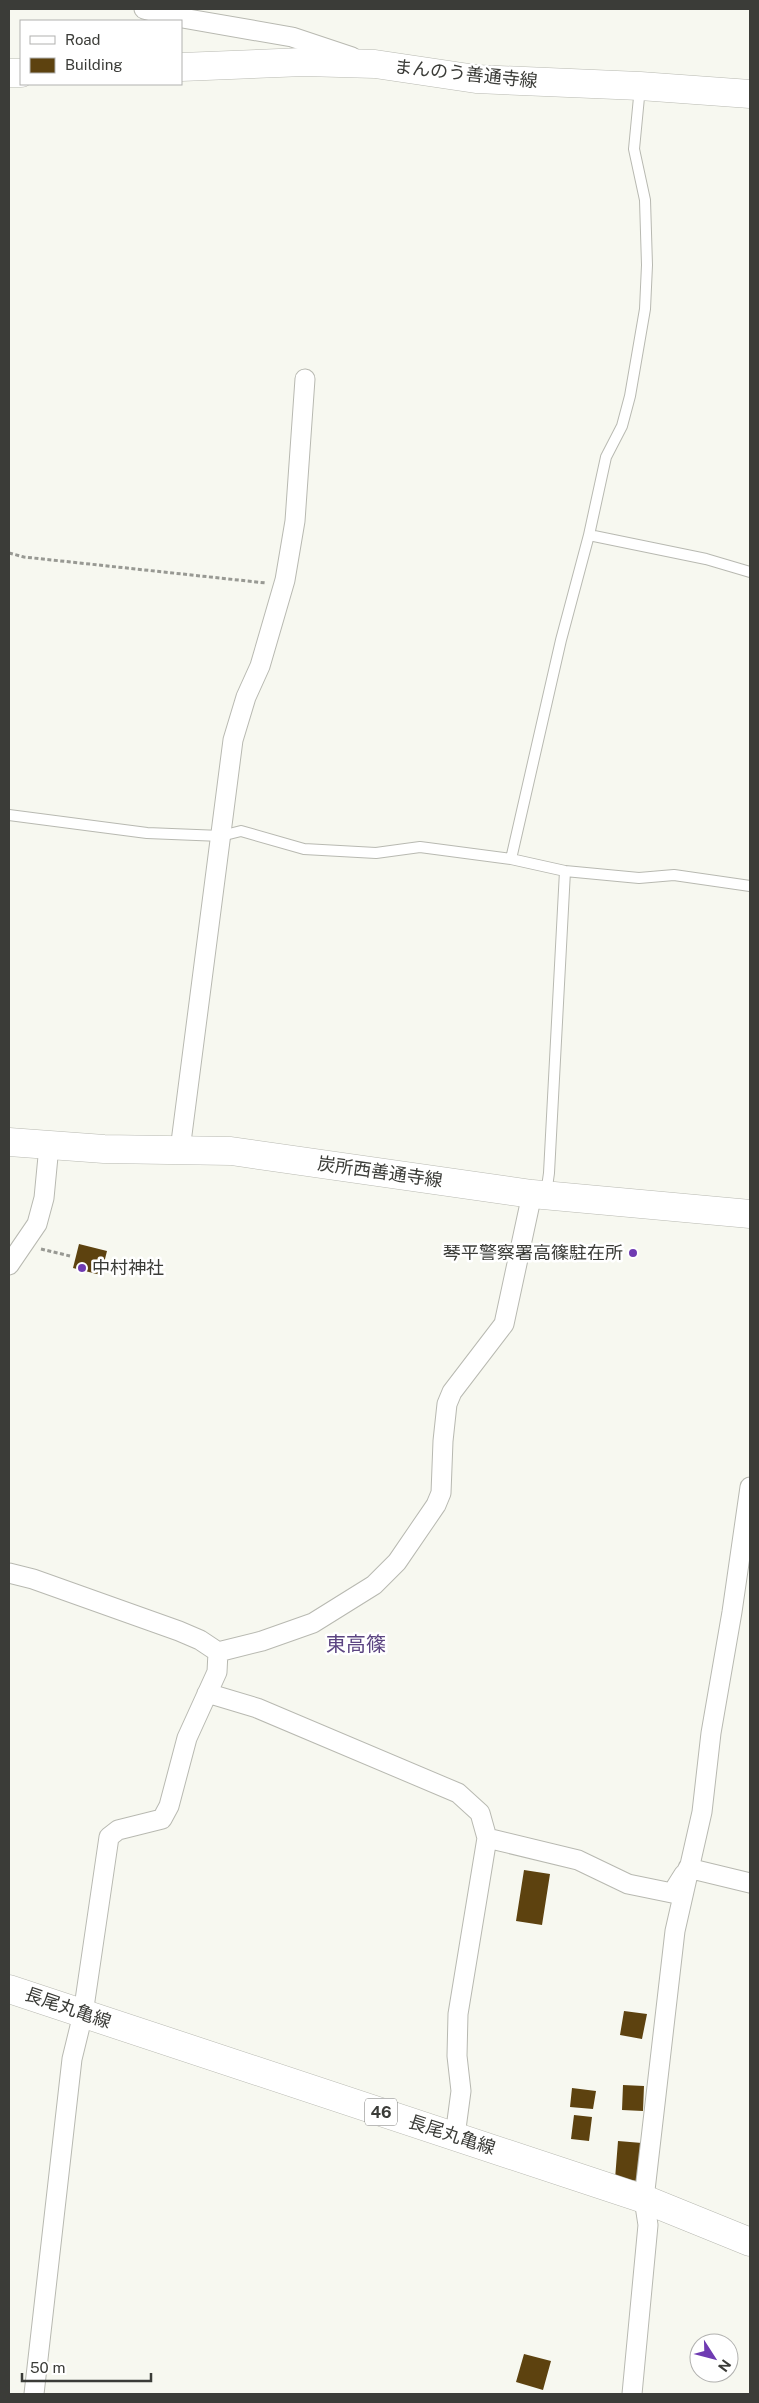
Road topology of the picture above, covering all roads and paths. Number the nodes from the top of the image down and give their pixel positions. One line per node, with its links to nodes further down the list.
1 (144, 9): 2 (street)
2 (375, 64): 3 (main road, まんのう善通寺線); 4 (main road, まんのう善通寺線)
3 (182, 67)
4 (640, 86): 5 (main road, まんのう善通寺線); 7 (lane)
5 (750, 94)
6 (304, 379): 12 (street)
7 (589, 535): 9 (lane); 13 (lane)
8 (9, 553): 10 (path)
9 (750, 572)
10 (269, 584)
11 (9, 815): 12 (lane)
12 (221, 836): 13 (lane); 18 (street)
13 (512, 859): 14 (lane)
14 (565, 871): 15 (lane); 19 (lane)
15 (750, 886)
16 (9, 1142): 17 (main road, 炭所西善通寺線)
17 (49, 1146): 18 (main road, 炭所西善通寺線); 21 (street)
18 (180, 1150): 19 (main road, 炭所西善通寺線)
19 (539, 1194): 20 (main road, 炭所西善通寺線); 27 (street)
20 (750, 1214)
21 (24, 1244): 22 (path); 23 (street)
22 (70, 1256)
23 (9, 1265)
24 (750, 1487): 26 (street)
25 (9, 1573): 27 (street)
26 (741, 1613): 30 (street)
27 (218, 1652): 28 (street)
28 (207, 1693): 29 (street); 33 (street)
29 (487, 1838): 30 (street); 34 (street)
30 (688, 1868): 31 (street); 35 (street)
31 (750, 1883)
32 (9, 1989): 33 (main road, 長尾丸亀線 / 46)
33 (83, 2014): 34 (main road, 長尾丸亀線 / 46); 37 (street)
34 (455, 2136): 35 (main road, 長尾丸亀線 / 46)
35 (644, 2198): 36 (main road, 長尾丸亀線 / 46); 38 (street)
36 (750, 2242)
37 (34, 2394)
38 (632, 2394)

